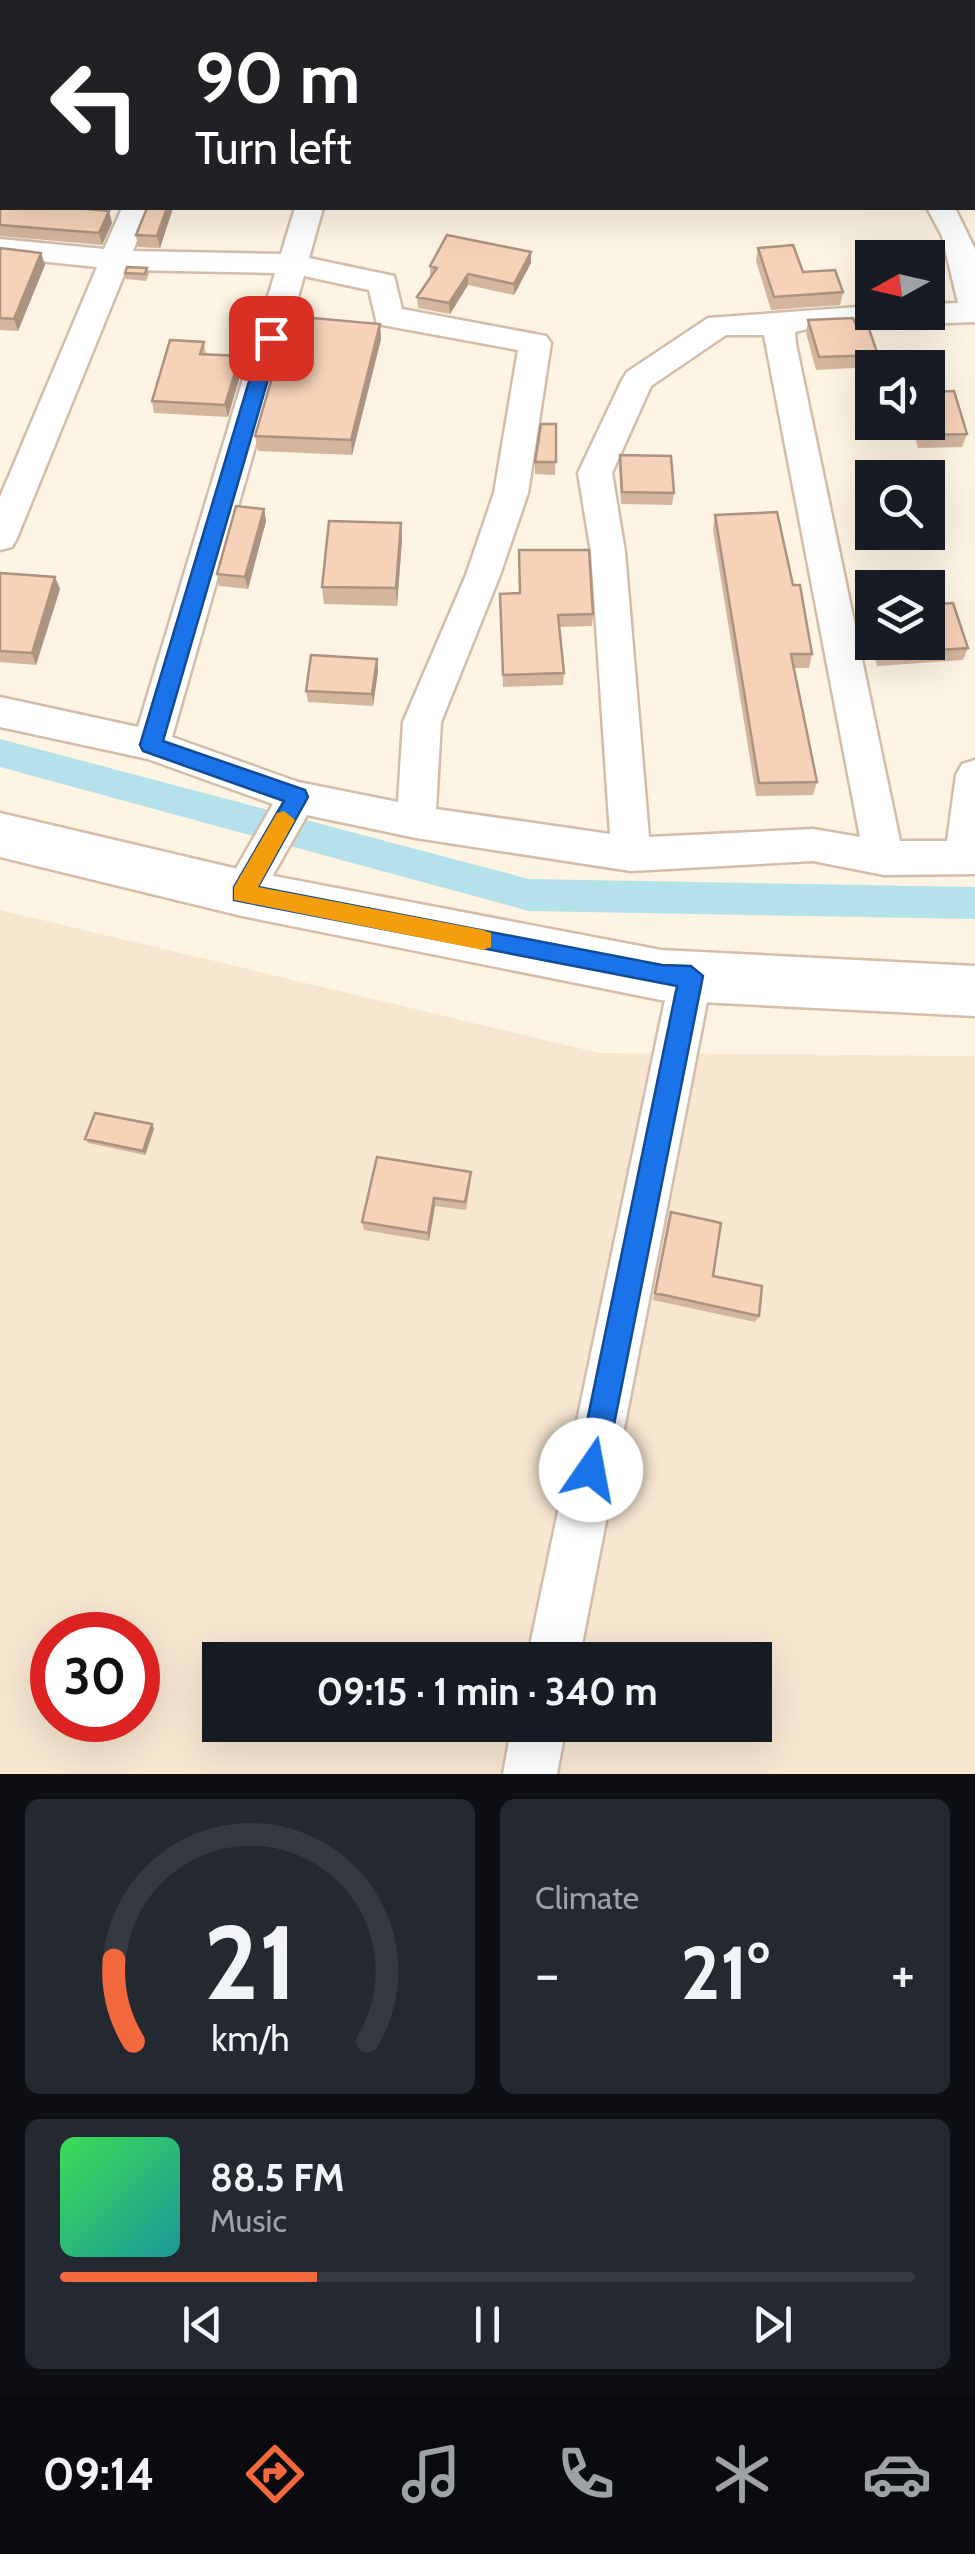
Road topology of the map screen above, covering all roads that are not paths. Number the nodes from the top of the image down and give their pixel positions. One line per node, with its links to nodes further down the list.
1 (135, 210): 6 (street)
2 (308, 210): 7 (street)
3 (944, 210): 4 (street)
4 (966, 236): 8 (street)
5 (0, 248): 6 (street)
6 (116, 260): 7 (street); 10 (street)
7 (292, 264): 12 (street); 15 (street)
8 (975, 310): 9 (street)
9 (780, 325): 17 (street); 19 (street)
10 (0, 538)
11 (0, 712): 12 (street)
12 (151, 745): 14 (street)
13 (975, 775): 18 (street)
14 (298, 797): 15 (street); 20 (street)
15 (416, 822): 17 (street)
16 (0, 836): 20 (street)
17 (631, 854): 19 (street)
18 (970, 857): 19 (street)
19 (884, 858)
20 (242, 894): 21 (street)
21 (691, 976): 22 (street); 23 (street)
22 (975, 991)
23 (557, 1642)
24 (537, 1742): 25 (street)
25 (530, 1774)

